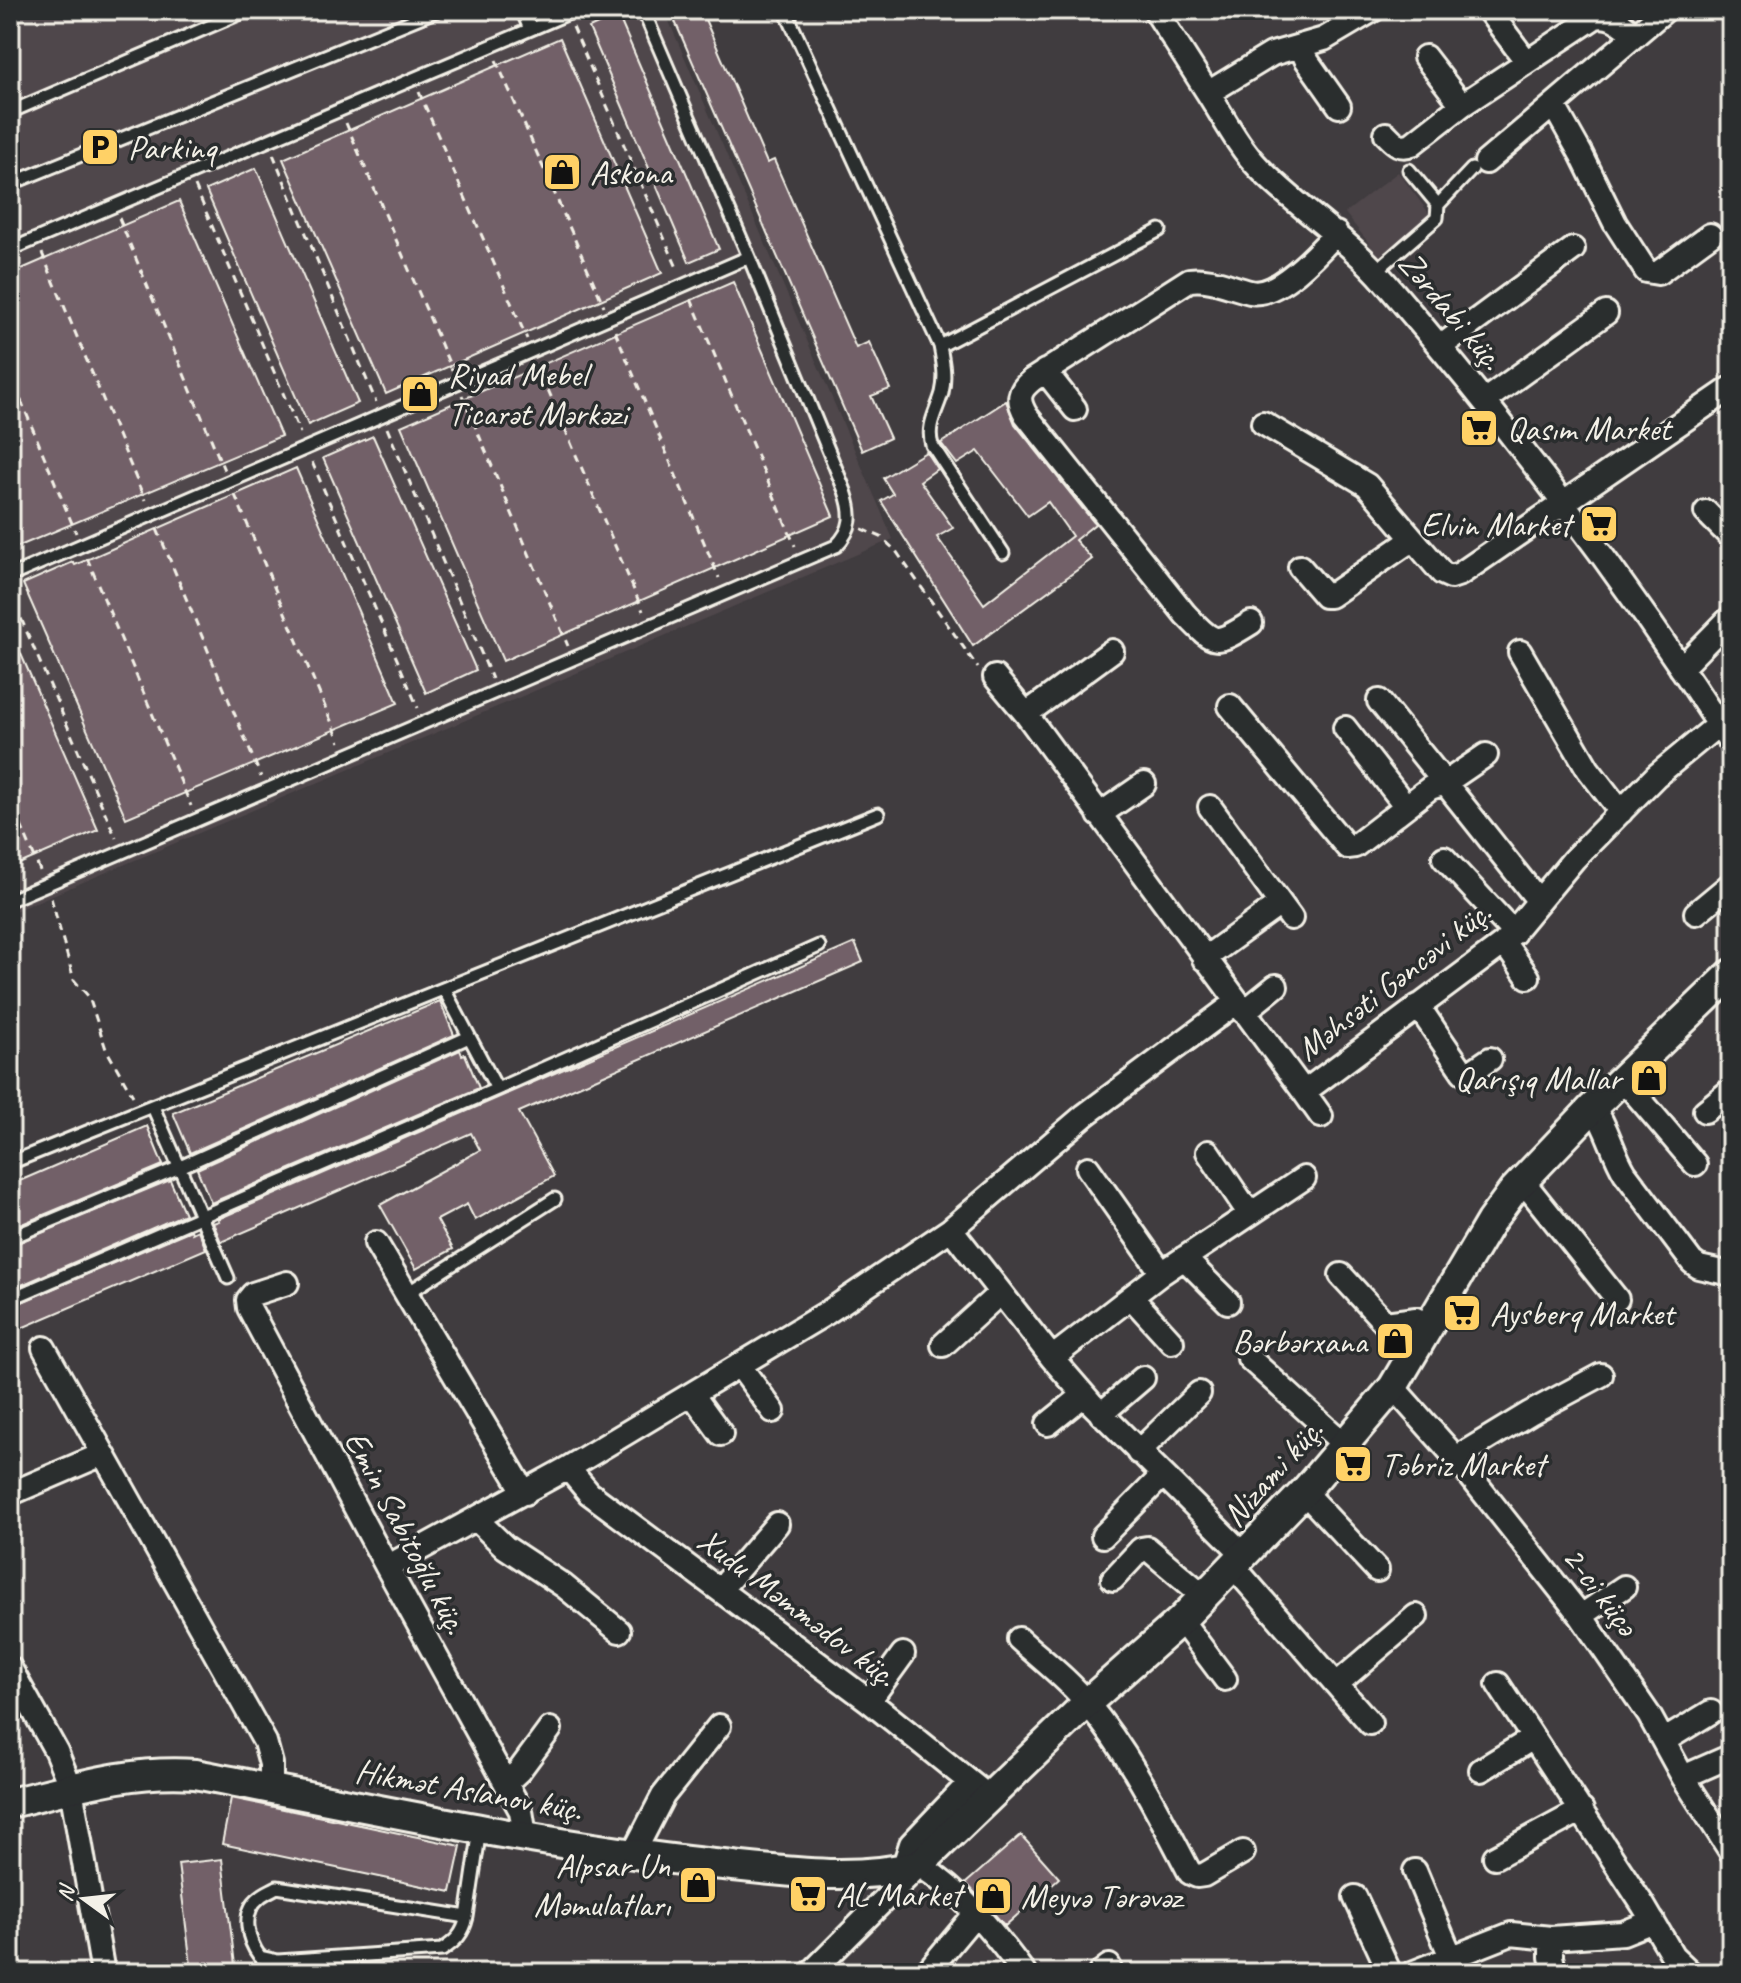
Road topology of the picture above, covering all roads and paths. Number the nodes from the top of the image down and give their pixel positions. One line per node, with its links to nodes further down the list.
1 (248, 10): 20 (lane)
2 (438, 10): 24 (lane)
3 (522, 10): 11 (lane)
4 (576, 10): 11 (lane)
5 (643, 10): 31 (lane)
6 (785, 10): 34 (lane)
7 (1155, 10): 16 (street, Zərdabi küç.)
8 (1373, 10): 13 (street)
9 (1488, 10): 15 (street)
10 (1665, 10): 12 (street)
11 (530, 29): 30 (lane)
12 (1636, 35): 15 (street); 19 (street)
13 (1301, 47): 16 (street); 18 (street)
14 (1425, 57): 17 (street)
15 (1527, 62): 17 (street)
16 (1208, 93): 27 (street, Zərdabi küç.)
17 (1462, 105): 21 (street)
18 (1339, 106)
19 (1554, 106): 22 (street); 28 (street)
20 (10, 112)
21 (1386, 134)
22 (1479, 166): 25 (lane)
23 (1409, 170): 25 (lane)
24 (10, 184)
25 (1438, 205): 32 (lane)
26 (1160, 230): 34 (lane)
27 (1336, 233): 32 (street, Zərdabi küç.); 36 (street)
28 (1710, 235)
29 (1573, 249): 35 (street)
30 (10, 250)
31 (749, 257): 44 (lane); 47 (lane)
32 (1376, 271): 35 (street, Zərdabi küç.)
33 (1606, 313): 39 (street)
34 (940, 346): 48 (lane)
35 (1440, 347): 39 (street, Zərdabi küç.)
36 (1045, 371): 40 (street); 53 (street)
37 (10, 374): 47 (path)
38 (1731, 388): 42 (street)
39 (1484, 401): 42 (street, Zərdabi küç.)
40 (1075, 409)
41 (1263, 423): 46 (street)
42 (1562, 503): 46 (street); 56 (street, Zərdabi küç.)
43 (1706, 512): 45 (street)
44 (851, 525): 57 (path); 72 (lane)
45 (1731, 537)
46 (1413, 539): 49 (street)
47 (82, 545): 50 (lane); 72 (path)
48 (1003, 553)
49 (1300, 567)
50 (10, 576)
51 (10, 593): 73 (path)
52 (1731, 617): 56 (street)
53 (1251, 623)
54 (1112, 651): 60 (street)
55 (1520, 652): 69 (street)
56 (1681, 668): 62 (street, Zərdabi küç.)
57 (995, 677): 60 (street, Məhsəti Gəncəvi küç.)
58 (1379, 701): 64 (street)
59 (1230, 706): 67 (street)
60 (1026, 714): 71 (street, Məhsəti Gəncəvi küç.)
61 (1345, 728): 67 (street)
62 (1725, 734): 69 (street, Məhsəti Gəncəvi küç.)
63 (1486, 755): 64 (street)
64 (1445, 783): 67 (street); 78 (street)
65 (1144, 784): 71 (street)
66 (10, 799): 76 (path)
67 (1405, 805)
68 (1210, 807): 82 (street)
69 (1621, 812): 78 (street, Məhsəti Gəncəvi küç.)
70 (878, 814): 86 (lane)
71 (1099, 815): 82 (street, Məhsəti Gəncəvi küç.)
72 (197, 821): 73 (lane)
73 (122, 853): 76 (lane)
74 (1444, 858): 80 (street)
75 (1731, 884): 79 (street)
76 (47, 885): 77 (lane); 95 (path)
77 (10, 900)
78 (1538, 900): 80 (street, Məhsəti Gəncəvi küç.)
79 (1696, 913)
80 (1509, 938): 84 (street); 87 (street, Məhsəti Gəncəvi küç.)
81 (819, 946): 92 (lane)
82 (1204, 959): 88 (street, Məhsəti Gəncəvi küç.)
83 (1731, 974): 91 (street, Nizami küç.)
84 (1528, 977)
85 (1276, 986): 88 (street)
86 (444, 989): 89 (lane); 95 (lane)
87 (1418, 1006): 90 (street); 94 (street, Məhsəti Gəncəvi küç.)
88 (1240, 1007): 94 (street, Məhsəti Gəncəvi küç.); 109 (street)
89 (469, 1037): 92 (lane); 102 (lane)
90 (1490, 1059)
91 (1622, 1078): 96 (street, Nizami küç.); 101 (street)
92 (497, 1089): 108 (lane)
93 (1731, 1090): 97 (street)
94 (1304, 1092): 98 (street)
95 (153, 1107): 100 (lane); 102 (lane)
96 (1593, 1107): 105 (street, Nizami küç.); 114 (street)
97 (1705, 1111)
98 (1321, 1116)
99 (1208, 1152): 107 (street)
100 (10, 1163)
101 (1695, 1164)
102 (180, 1167): 108 (lane); 110 (lane)
103 (1088, 1168): 113 (street)
104 (1304, 1178): 107 (street)
105 (1522, 1180): 122 (street); 124 (street, Nizami küç.)
106 (555, 1199): 119 (lane)
107 (1249, 1213): 112 (street)
108 (202, 1216): 116 (lane); 121 (lane)
109 (951, 1229): 118 (street); 130 (street)
110 (10, 1238)
111 (376, 1243): 119 (street)
112 (1184, 1258): 113 (street); 123 (street)
113 (1162, 1273): 120 (street)
114 (1731, 1274)
115 (1341, 1275): 124 (street)
116 (228, 1278)
117 (287, 1283): 154 (street, Emin Sabitoğlu küç.)
118 (1000, 1293): 126 (street); 128 (street)
119 (406, 1294): 148 (street)
120 (1131, 1297): 125 (street); 128 (street)
121 (10, 1299)
122 (1617, 1299)
123 (1228, 1302)
124 (1430, 1326): 133 (street, Nizami küç.)
125 (1172, 1342)
126 (943, 1345)
127 (44, 1348): 143 (street)
128 (1052, 1358): 136 (street)
129 (1249, 1358): 141 (street)
130 (739, 1365): 135 (street); 137 (street)
131 (1601, 1375): 144 (street)
132 (1143, 1378): 138 (street)
133 (1393, 1387): 141 (street, Nizami küç.); 144 (street, 2-ci küçə)
134 (1199, 1393): 142 (street)
135 (692, 1394): 140 (street); 145 (street)
136 (1084, 1395): 138 (street); 139 (street)
137 (773, 1411)
138 (1101, 1414): 142 (street)
139 (1048, 1424)
140 (721, 1434)
141 (1345, 1445): 147 (street, Nizami küç.)
142 (1138, 1452): 146 (street)
143 (103, 1454): 149 (street); 183 (street)
144 (1456, 1458): 161 (street, 2-ci küçə)
145 (568, 1468): 148 (street); 158 (street, Xudu Məmmədov küç.)
146 (1162, 1476): 152 (street); 153 (street)
147 (1304, 1492): 153 (street, Nizami küç.); 155 (street)
148 (525, 1493): 150 (street)
149 (10, 1494)
150 (476, 1519): 154 (street); 163 (street)
151 (777, 1524): 158 (street)
152 (1103, 1536)
153 (1240, 1561): 159 (street, Nizami küç.); 168 (street)
154 (387, 1567): 181 (street, Emin Sabitoğlu küç.)
155 (1377, 1570)
156 (1113, 1579): 159 (street)
157 (1624, 1587): 161 (street)
158 (720, 1590): 170 (street, Xudu Məmmədov küç.)
159 (1205, 1597): 162 (street, Nizami küç.)
160 (1416, 1616): 168 (street)
161 (1581, 1616): 177 (street, 2-ci küçə)
162 (1181, 1620): 167 (street); 171 (street, Nizami küç.)
163 (619, 1631)
164 (1019, 1639): 171 (street)
165 (903, 1654): 170 (street)
166 (10, 1668): 182 (street)
167 (1225, 1679)
168 (1337, 1684): 173 (street)
169 (1498, 1684): 176 (street)
170 (869, 1701): 184 (street, Xudu Məmmədov küç.)
171 (1087, 1703): 184 (street, Nizami küç.); 189 (street)
172 (1711, 1712): 177 (street)
173 (1370, 1723)
174 (719, 1726): 191 (street)
175 (550, 1729): 181 (street)
176 (1533, 1738): 179 (street); 186 (street)
177 (1665, 1740): 180 (street, 2-ci küçə)
178 (1731, 1756): 180 (street)
179 (1481, 1770)
180 (1683, 1777): 190 (street, 2-ci küçə)
181 (506, 1783): 188 (street, Emin Sabitoğlu küç.)
182 (71, 1788): 183 (street, Hikmət Aslanov küç.); 185 (street, Hikmət Aslanov küç.); 201 (street)
183 (271, 1789): 187 (street, Hikmət Aslanov küç.)
184 (980, 1790): 193 (street, Nizami küç.)
185 (10, 1803)
186 (1582, 1810): 192 (street); 198 (street)
187 (480, 1829): 188 (street, Hikmət Aslanov küç.); 197 (lane)
188 (525, 1836): 191 (street, Hikmət Aslanov küç.)
189 (1243, 1852)
190 (1731, 1852)
191 (633, 1854): 193 (street, Hikmət Aslanov küç.)
192 (1495, 1857)
193 (911, 1867): 196 (street); 202 (street, Nizami küç.)
194 (1415, 1871): 200 (street)
195 (1355, 1897): 205 (street)
196 (976, 1913): 203 (street); 204 (street)
197 (467, 1917): 197 (lane)
198 (1653, 1921): 199 (street); 208 (street)
199 (1551, 1938): 200 (street); 207 (street)
200 (1451, 1957): 206 (street)
201 (103, 1973)
202 (811, 1973)
203 (926, 1973)
204 (1024, 1973)
205 (1390, 1973)
206 (1412, 1973)
207 (1555, 1973)
208 (1691, 1973)

